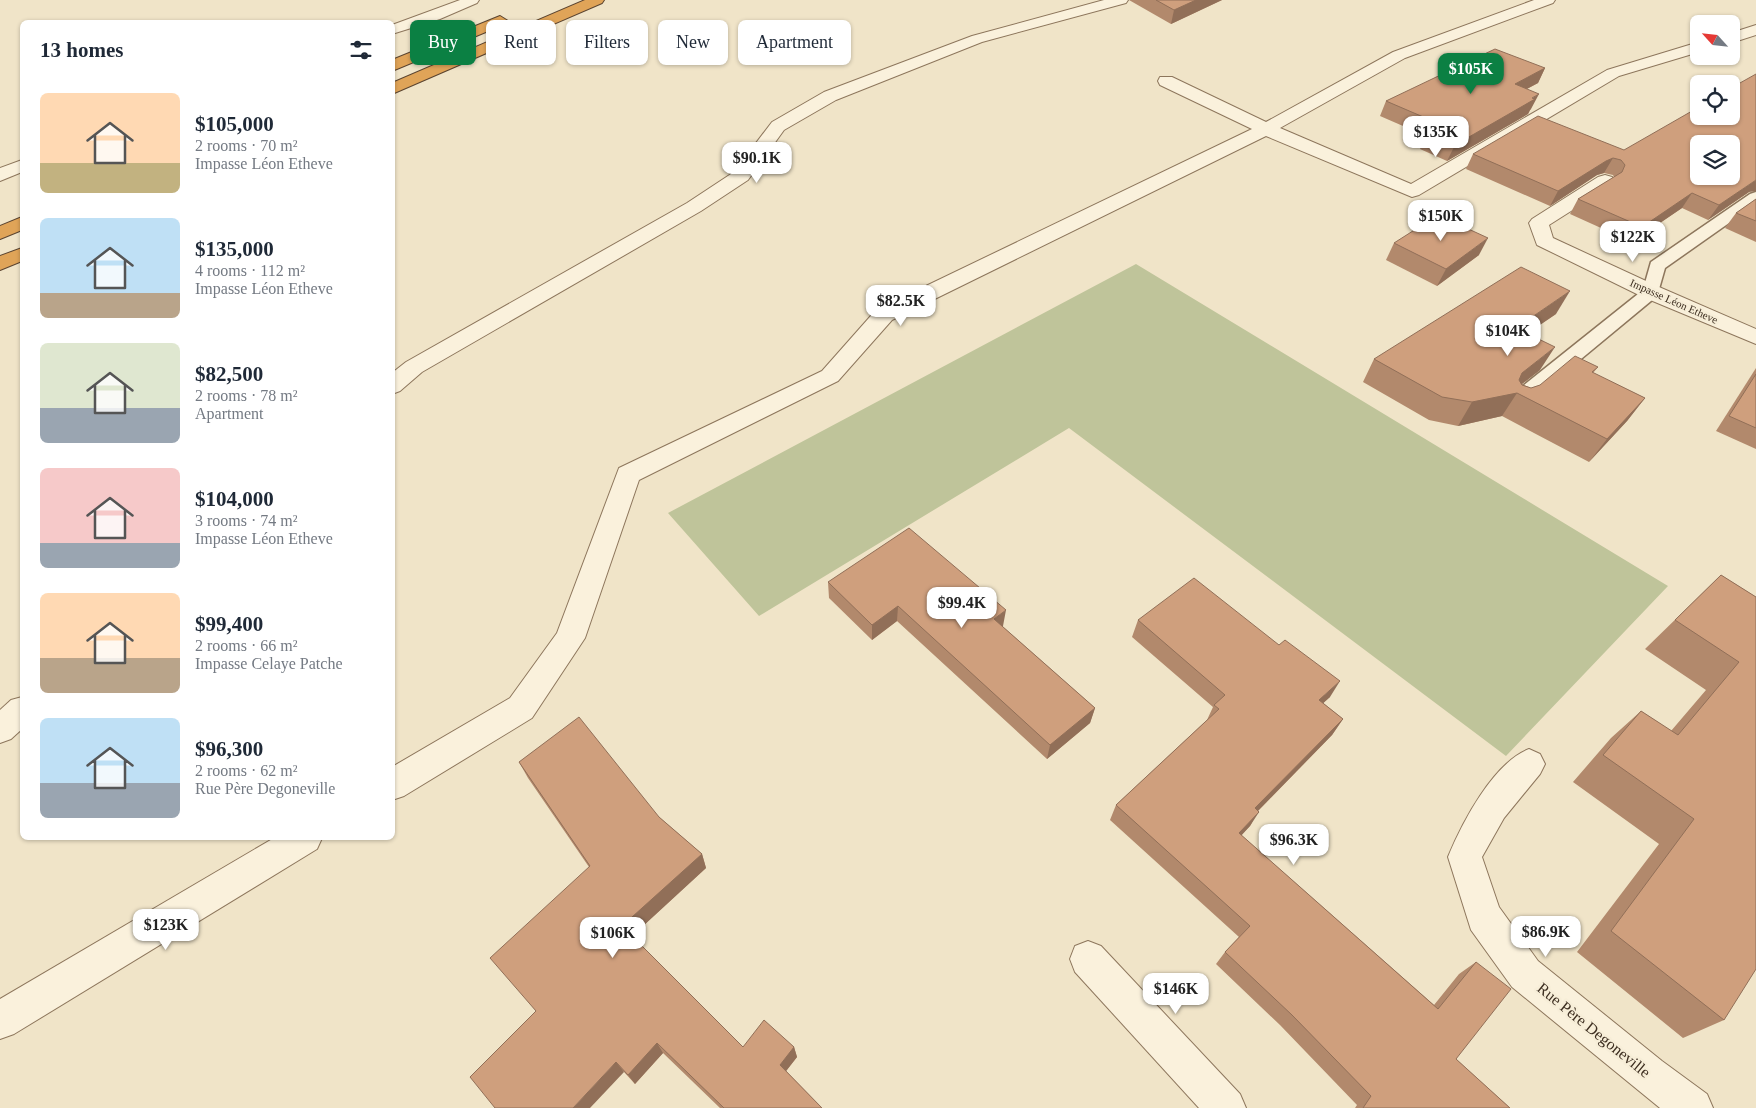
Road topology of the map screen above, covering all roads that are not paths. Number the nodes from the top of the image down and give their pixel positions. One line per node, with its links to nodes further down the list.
1 (472, 0): 6 (street)
2 (598, 0): 12 (highway)
3 (1121, 0): 24 (street)
4 (1548, 0): 13 (street)
5 (515, 15): 10 (highway)
6 (395, 29)
7 (1756, 30): 8 (street)
8 (1740, 35)
9 (1690, 50): 13 (street)
10 (395, 65)
11 (1166, 81): 13 (street)
12 (395, 88)
13 (1266, 129): 29 (street)
14 (20, 167): 15 (street)
15 (0, 175)
16 (1605, 181): 22 (street, Impasse Léon Etheve)
17 (1756, 197): 22 (lane)
18 (20, 224): 19 (highway)
19 (0, 233)
20 (20, 255): 21 (highway)
21 (0, 264)
22 (1651, 292): 23 (street, Impasse Léon Etheve); 25 (lane)
23 (1756, 336)
24 (395, 383)
25 (1516, 402)
26 (20, 712): 27 (street)
27 (0, 729)
28 (1529, 764): 34 (street, Rue Père Degoneville)
29 (395, 783)
30 (303, 840): 32 (street)
31 (1088, 959): 33 (street)
32 (0, 1020)
33 (1226, 1108)
34 (1693, 1108)

